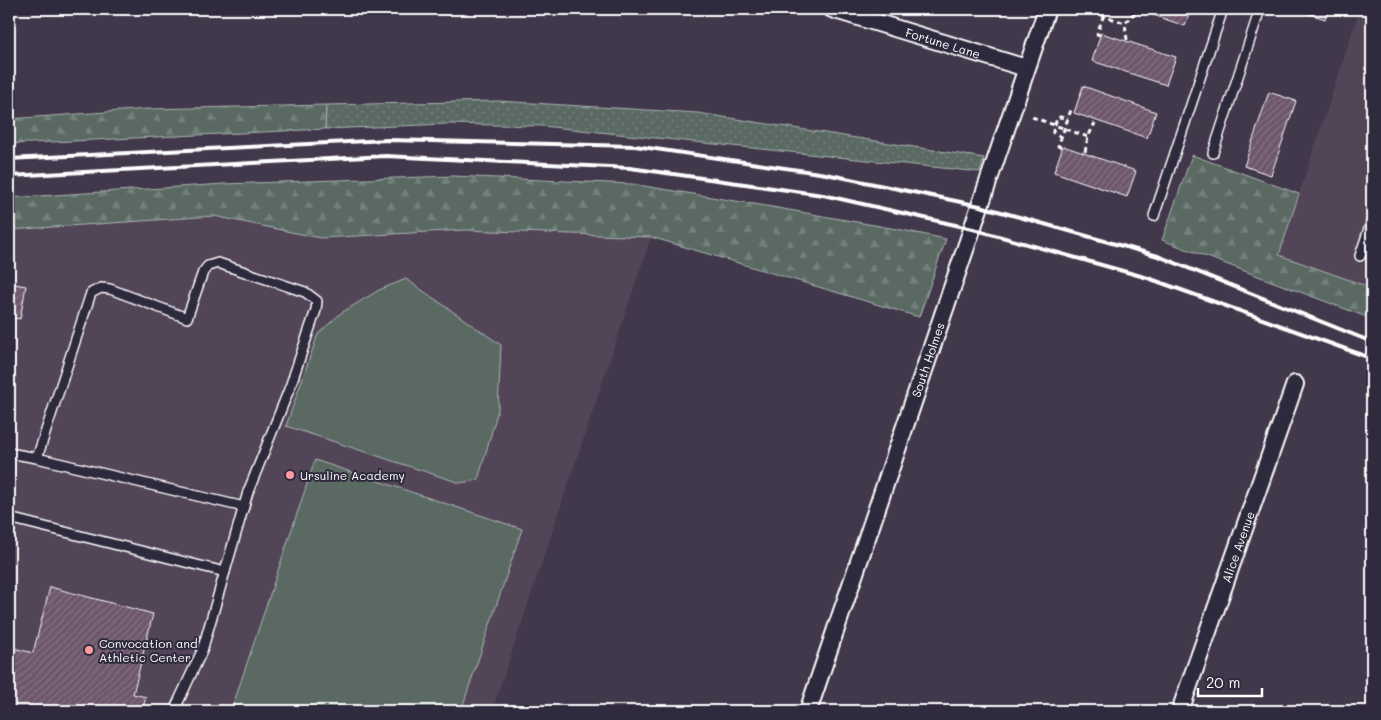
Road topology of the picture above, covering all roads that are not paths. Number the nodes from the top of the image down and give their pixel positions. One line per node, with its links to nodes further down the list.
1 (832, 9): 5 (street, Fortune Lane)
2 (1047, 9): 5 (street, South Holmes)
3 (1223, 9): 7 (lane)
4 (1260, 9): 6 (lane)
5 (1026, 68): 17 (street, South Holmes)
6 (1213, 152)
7 (1154, 216)
8 (1372, 220): 9 (lane)
9 (1360, 256)
10 (1295, 384): 18 (street, Alice Avenue)
11 (9, 453): 12 (lane)
12 (37, 458): 13 (lane); 13 (lane)
13 (244, 507): 15 (lane)
14 (9, 518): 15 (lane)
15 (225, 572): 16 (lane)
16 (174, 711)
17 (808, 711)
18 (1180, 711)

